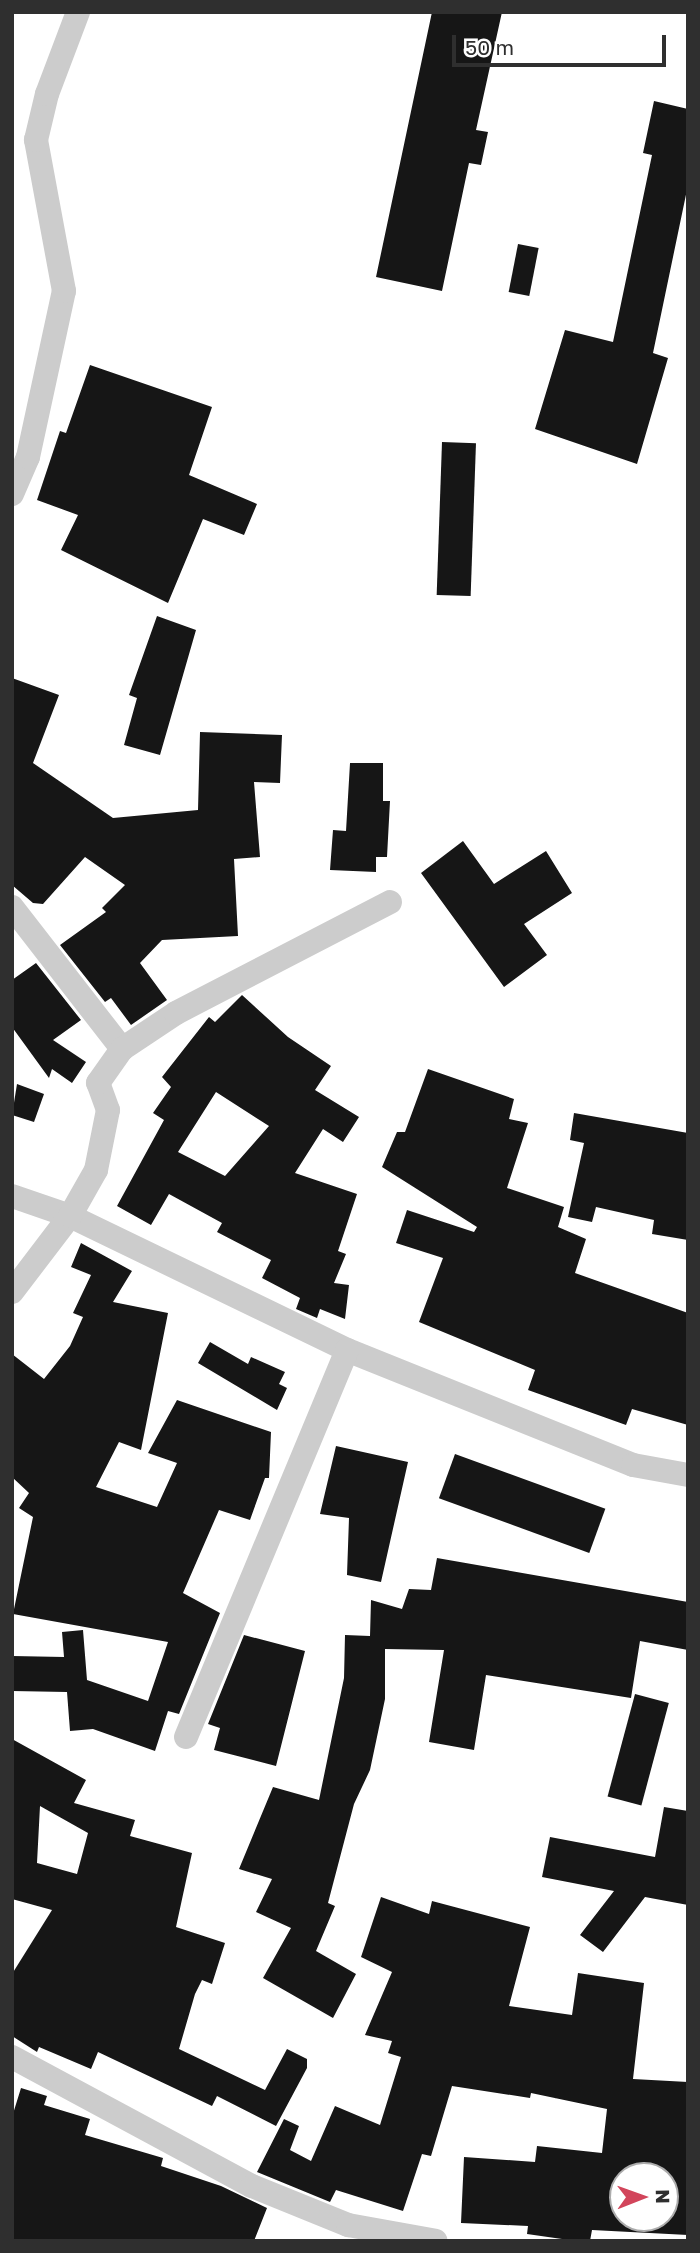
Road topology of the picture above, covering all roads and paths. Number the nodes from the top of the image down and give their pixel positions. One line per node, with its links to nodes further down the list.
1 (78, 12): 2 (street)
2 (12, 494)
3 (390, 902): 5 (street)
4 (12, 906): 5 (street)
5 (122, 1049): 7 (street)
6 (12, 1196): 7 (street)
7 (71, 1216): 8 (street); 9 (street)
8 (12, 1292)
9 (347, 1350): 10 (street); 11 (street)
10 (688, 1475)
11 (186, 1737)
12 (12, 2057): 13 (street)
13 (436, 2241)

